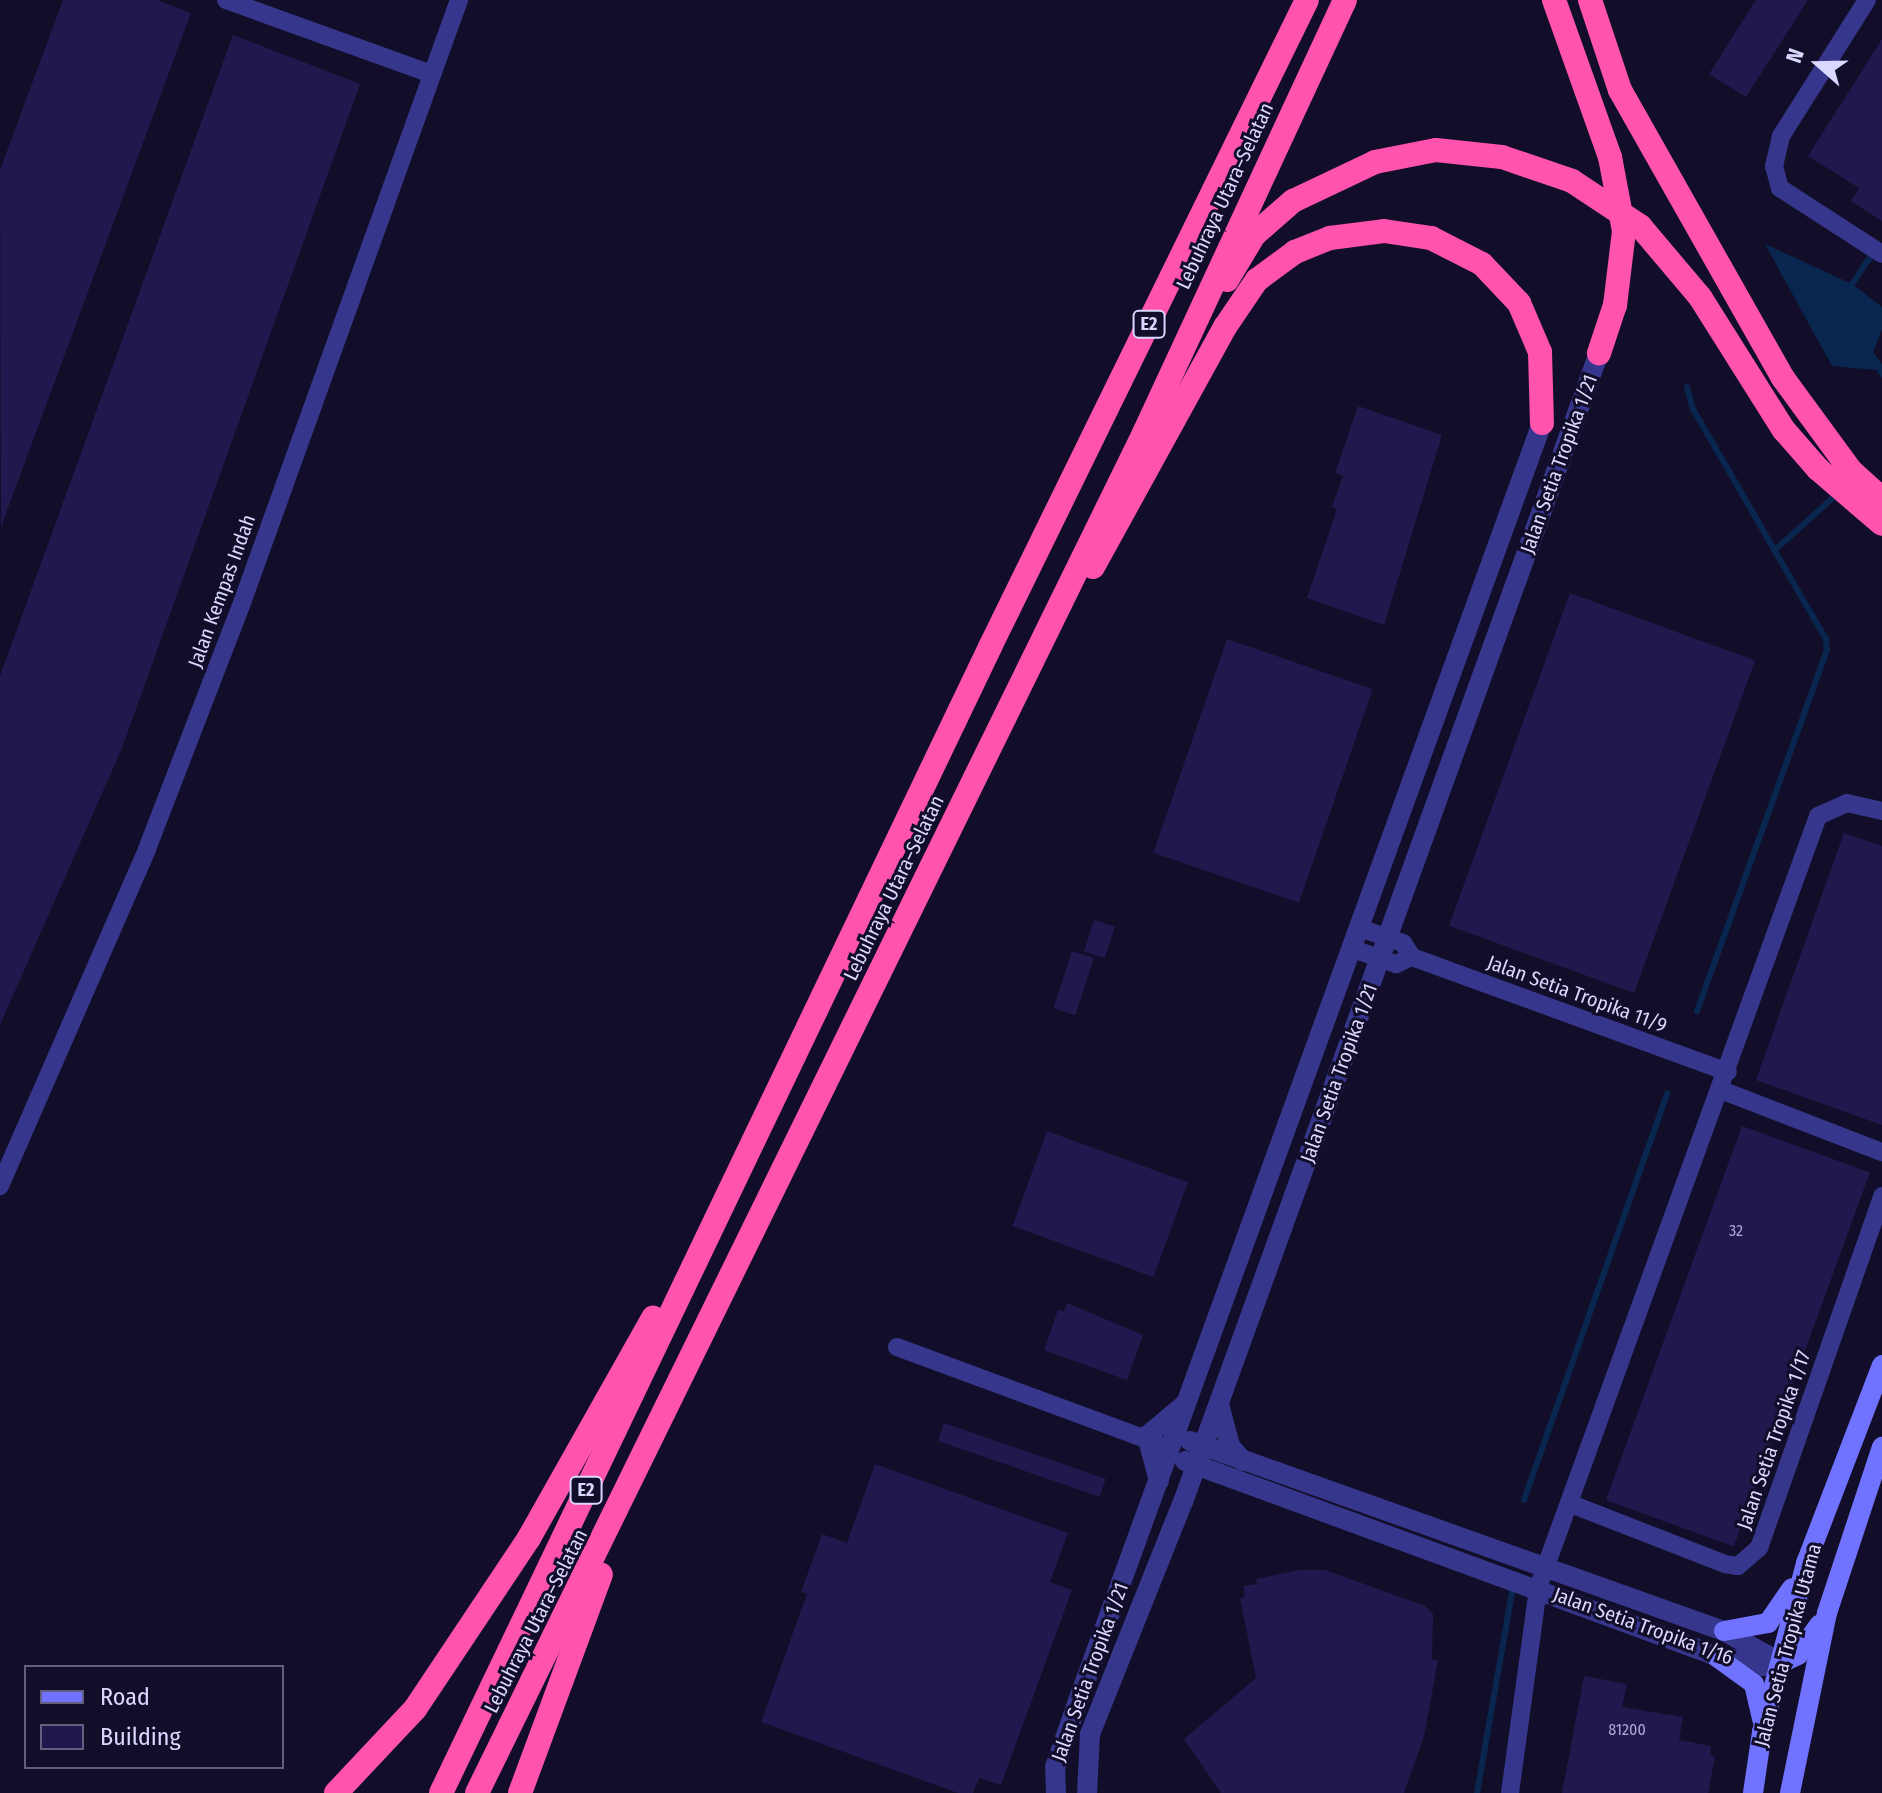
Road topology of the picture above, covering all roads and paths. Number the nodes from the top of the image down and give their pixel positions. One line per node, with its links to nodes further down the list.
1 (226, 0): 8 (street)
2 (459, 0): 8 (street, Jalan Kempas Indah)
3 (1307, 0): 25 (highway, Lebuhraya Utara–Selatan / E2)
4 (1345, 0): 12 (highway, Lebuhraya Utara–Selatan / E2)
5 (1554, 0): 10 (highway)
6 (1590, 0): 13 (highway)
7 (1867, 0): 9 (street)
8 (432, 74): 24 (street, Jalan Kempas Indah)
9 (1882, 254)
10 (1599, 353): 18 (street, Jalan Setia Tropika 1/21)
11 (1542, 423): 15 (highway); 17 (street, Jalan Setia Tropika 1/21)
12 (1144, 433): 14 (highway); 15 (highway, Lebuhraya Utara–Selatan / E2)
13 (1882, 499)
14 (1882, 524)
15 (1032, 662): 37 (highway, Lebuhraya Utara–Selatan / E2)
16 (1882, 811): 22 (street)
17 (1360, 928): 18 (street); 19 (street, Jalan Setia Tropika 1/21)
18 (1388, 938): 20 (street); 21 (street, Jalan Setia Tropika 1/21)
19 (1353, 949): 21 (street); 29 (street, Jalan Setia Tropika 1/21)
20 (1412, 957): 21 (street); 22 (street, Jalan Setia Tropika 11/9)
21 (1380, 958): 30 (street, Jalan Setia Tropika 1/21)
22 (1724, 1081): 23 (street, Jalan Setia Tropika 11/9); 39 (street)
23 (1882, 1152)
24 (0, 1186)
25 (732, 1187): 48 (highway); 49 (highway, Lebuhraya Utara–Selatan / E2)
26 (1882, 1196): 39 (street, Jalan Setia Tropika 1/17)
27 (897, 1347): 31 (street)
28 (1882, 1365): 40 (main road, Jalan Setia Tropika Utama)
29 (1190, 1397): 31 (street); 32 (street, Jalan Setia Tropika 1/21)
30 (1219, 1404): 34 (street, Jalan Setia Tropika 1/21); 35 (street)
31 (1147, 1436): 32 (street); 36 (street)
32 (1173, 1445): 34 (street, Jalan Setia Tropika 1/16); 36 (street, Jalan Setia Tropika 1/21)
33 (1882, 1447): 42 (main road, Jalan Setia Tropika Utama)
34 (1200, 1456): 35 (street, Jalan Setia Tropika 1/16); 38 (street, Jalan Setia Tropika 1/21)
35 (1241, 1473): 38 (street); 41 (street, Jalan Setia Tropika 1/16)
36 (1159, 1485): 52 (street, Jalan Setia Tropika 1/21)
37 (629, 1489): 50 (highway, Lebuhraya Utara–Selatan / E2); 51 (highway)
38 (1183, 1502): 53 (street, Jalan Setia Tropika 1/21)
39 (1571, 1504): 41 (street)
40 (1806, 1563): 43 (main road); 45 (main road, Jalan Setia Tropika Utama)
41 (1542, 1578): 43 (street, Jalan Setia Tropika 1/16); 44 (street, Jalan Setia Tropika 1/16); 54 (street)
42 (1827, 1613): 45 (main road); 46 (main road, Jalan Setia Tropika Utama)
43 (1724, 1631): 45 (street, Jalan Setia Tropika 1/16)
44 (1714, 1655): 45 (street, Jalan Setia Tropika 1/16); 47 (main road)
45 (1781, 1663): 46 (main road); 47 (main road, Jalan Setia Tropika Utama)
46 (1803, 1718): 56 (main road, Jalan Setia Tropika Utama)
47 (1762, 1732): 55 (main road, Jalan Setia Tropika Utama)
48 (336, 1793)
49 (441, 1793)
50 (477, 1793)
51 (520, 1793)
52 (1056, 1793)
53 (1087, 1793)
54 (1510, 1793)
55 (1753, 1793)
56 (1790, 1793)

